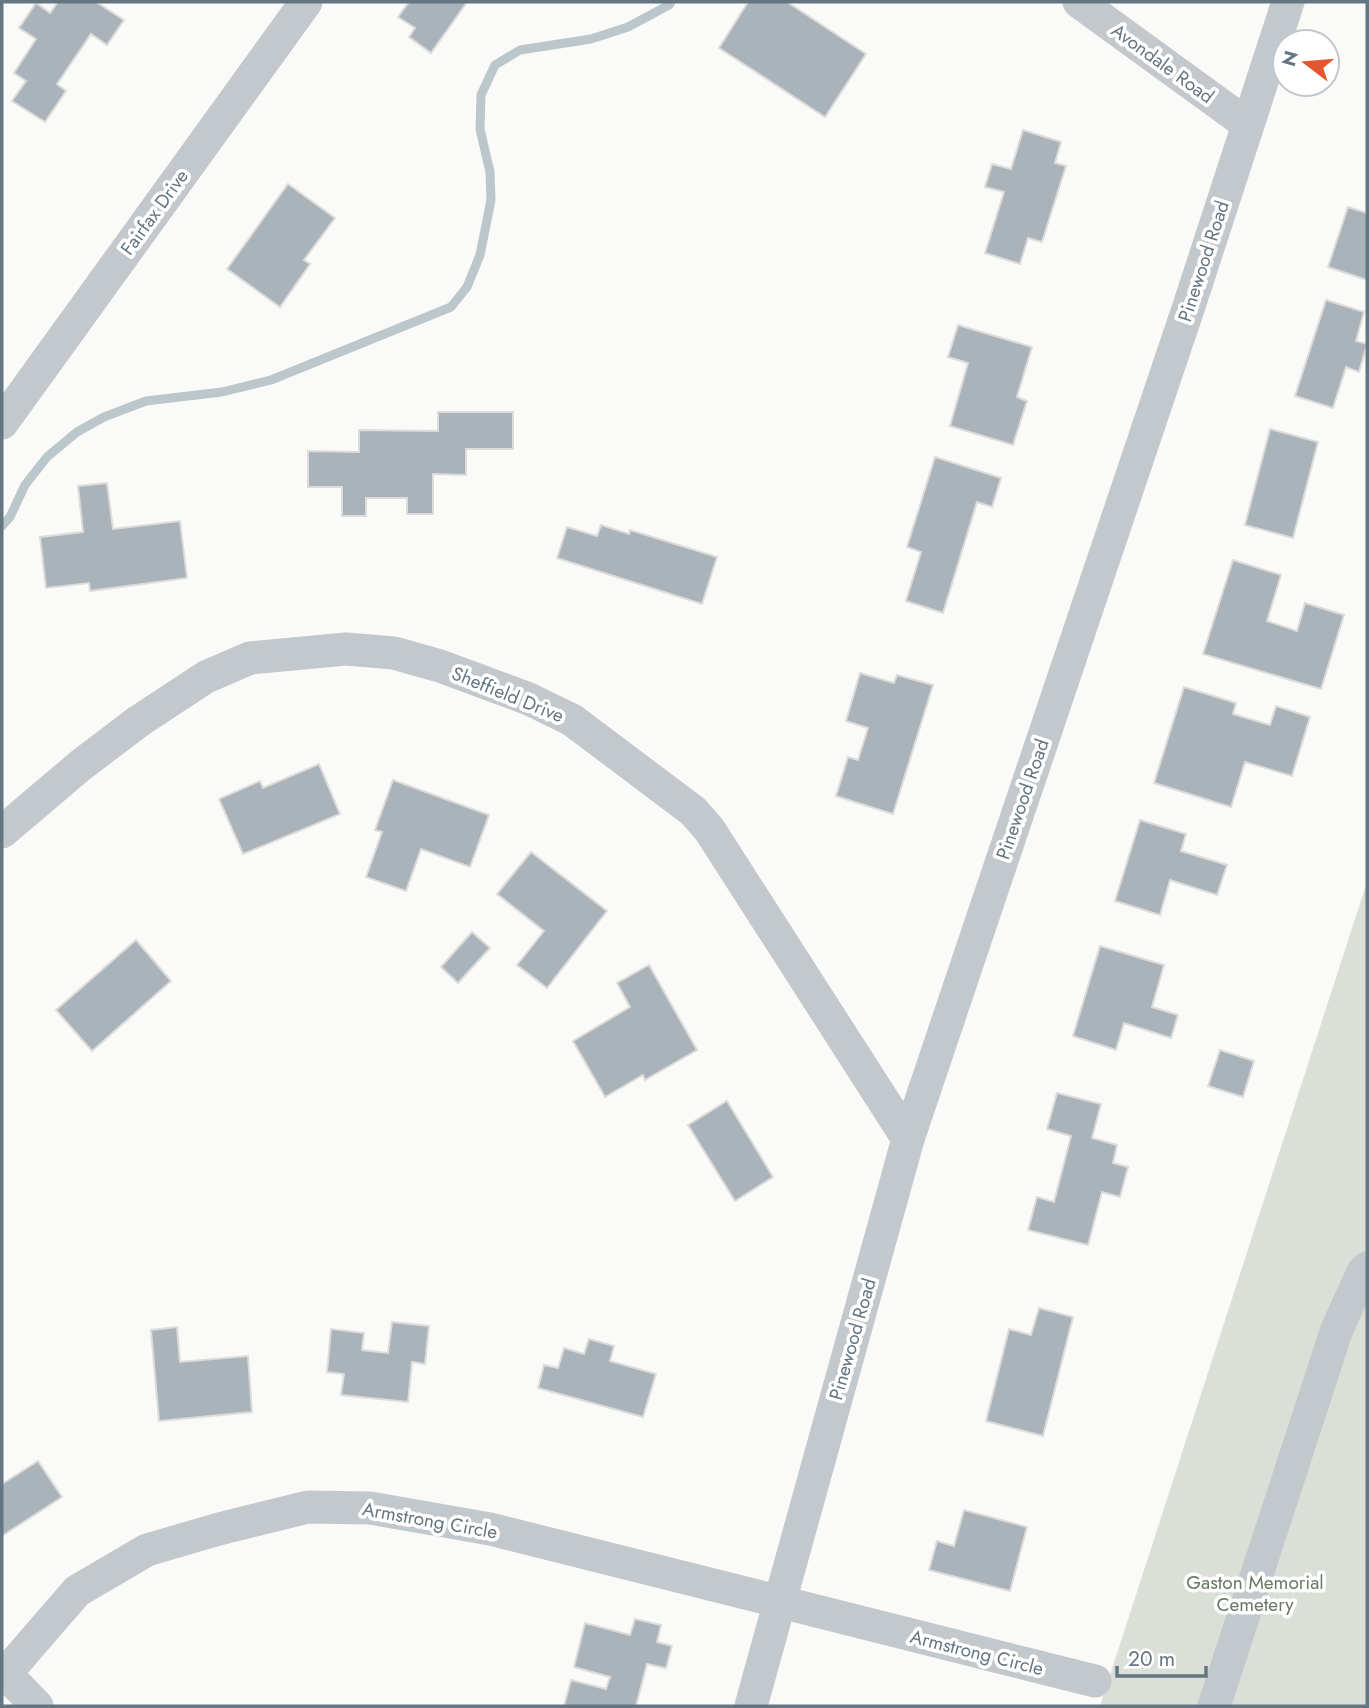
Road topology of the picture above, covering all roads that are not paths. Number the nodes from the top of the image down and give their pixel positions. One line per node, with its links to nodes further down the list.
1 (306, 2): 5 (street, Fairfax Drive)
2 (1079, 2): 4 (street, Avondale Road)
3 (1288, 2): 4 (street, Pinewood Road)
4 (1247, 124): 7 (street, Pinewood Road)
5 (2, 423)
6 (5, 816): 7 (street, Sheffield Drive)
7 (908, 1139): 9 (street, Pinewood Road)
8 (1367, 1268): 14 (street)
9 (778, 1602): 10 (street, Armstrong Circle); 11 (street, Armstrong Circle); 13 (street)
10 (4, 1672): 12 (street, Armstrong Circle)
11 (1095, 1681)
12 (37, 1706)
13 (751, 1706)
14 (1214, 1706)

